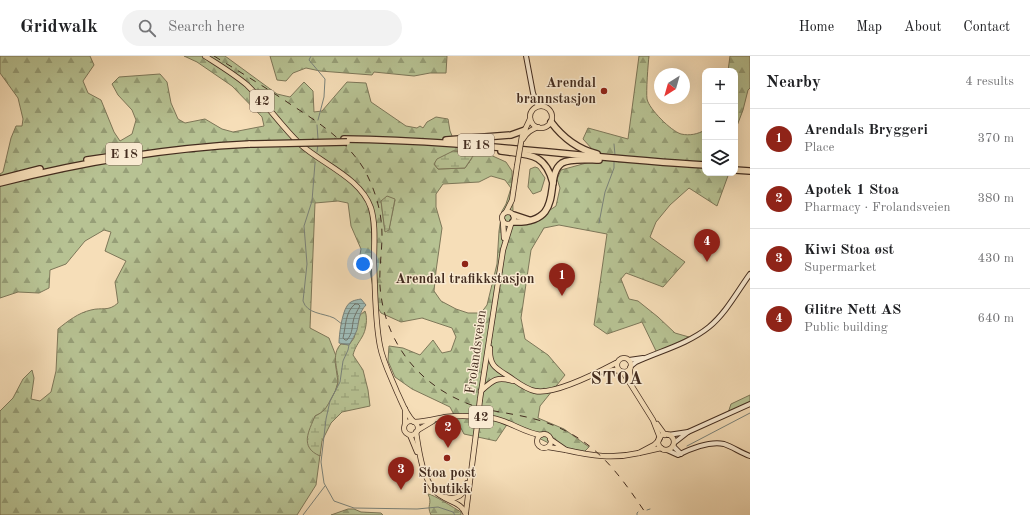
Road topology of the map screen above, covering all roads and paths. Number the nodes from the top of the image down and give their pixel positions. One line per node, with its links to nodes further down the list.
1 (205, 56): 42 (main road, 42)
2 (526, 56): 3 (street)
3 (538, 106): 4 (main road, 42); 5 (main road)
4 (530, 119): 6 (main road); 7 (main road, 42)
5 (551, 122): 6 (main road); 13 (highway, E 18)
6 (538, 127): 10 (main road)
7 (525, 130): 9 (highway, E 18); 10 (main road, 42)
8 (346, 141): 9 (highway, E 18); 11 (highway, E 18, bridge); 12 (highway, E 18)
9 (424, 142): 13 (highway, E 18)
10 (521, 142): 23 (main road, 42, bridge)
11 (250, 143): 20 (highway, E 18); 21 (highway, E 18)
12 (501, 151): 14 (highway, E 18); 22 (highway, E 18)
13 (607, 158): 14 (highway, E 18); 15 (highway, E 18)
14 (599, 160): 22 (highway, E 18)
15 (702, 167)
16 (738, 167): 17 (highway)
17 (750, 168)
18 (738, 170): 19 (highway)
19 (750, 171)
20 (0, 179)
21 (0, 183)
22 (553, 183): 26 (highway, E 18)
23 (512, 200): 24 (main road, 42); 25 (main road, 42)
24 (506, 212): 25 (main road); 27 (main road, 42)
25 (513, 214): 26 (highway); 28 (main road, 42)
26 (530, 220): 28 (highway, E 18)
27 (503, 221): 28 (main road); 29 (main road, Frolandsveien / 42)
28 (512, 223): 29 (main road, Frolandsveien / 42)
29 (504, 241): 31 (main road, Frolandsveien / 42)
30 (750, 274): 32 (street)
31 (491, 326): 38 (main road, 42); 40 (main road, Frolandsveien / 42)
32 (645, 358): 33 (street); 35 (street)
33 (629, 360): 34 (main road, 42); 35 (main road)
34 (616, 363): 36 (main road, 42); 37 (main road)
35 (631, 367): 37 (main road, 42); 39 (main road)
36 (600, 372): 37 (main road, 42); 38 (main road, 42)
37 (622, 372): 39 (main road)
38 (516, 382): 40 (main road, 42)
39 (632, 386): 44 (main road)
40 (481, 391): 65 (main road, Frolandsveien / 42, bridge)
41 (750, 404): 49 (street)
42 (404, 409): 45 (main road, 42); 46 (main road, 42)
43 (437, 419): 45 (main road, 42); 47 (main road, 42); 48 (main road, 42)
44 (653, 420): 52 (main road); 54 (main road)
45 (415, 422): 46 (main road, 42); 48 (main road, 42)
46 (405, 424): 50 (main road, 42)
47 (524, 430): 51 (main road, 42); 55 (main road, 42)
48 (417, 431): 50 (main road, 42); 64 (main road, Frolandsveien / 42)
49 (688, 432): 52 (street); 56 (street)
50 (410, 435): 64 (main road, Frolandsveien / 42)
51 (541, 435): 53 (main road, 42); 55 (main road)
52 (667, 435): 54 (main road, 42); 56 (main road)
53 (550, 439): 57 (main road); 59 (main road, 42)
54 (659, 439): 58 (main road); 61 (main road, 42)
55 (537, 444): 57 (main road, 42)
56 (673, 445): 60 (main road); 62 (street)
57 (548, 447): 59 (main road, 42)
58 (662, 448): 60 (main road); 61 (main road, 42)
59 (566, 450): 61 (main road, 42)
60 (667, 450): 62 (street)
61 (640, 453)
62 (681, 454): 63 (street)
63 (750, 456)
64 (423, 467): 66 (main road, Frolandsveien / 42)
65 (472, 467): 66 (main road, Frolandsveien / 42); 67 (main road, Frolandsveien / 42)
66 (440, 495): 67 (main road, Frolandsveien / 42)
67 (466, 515)

